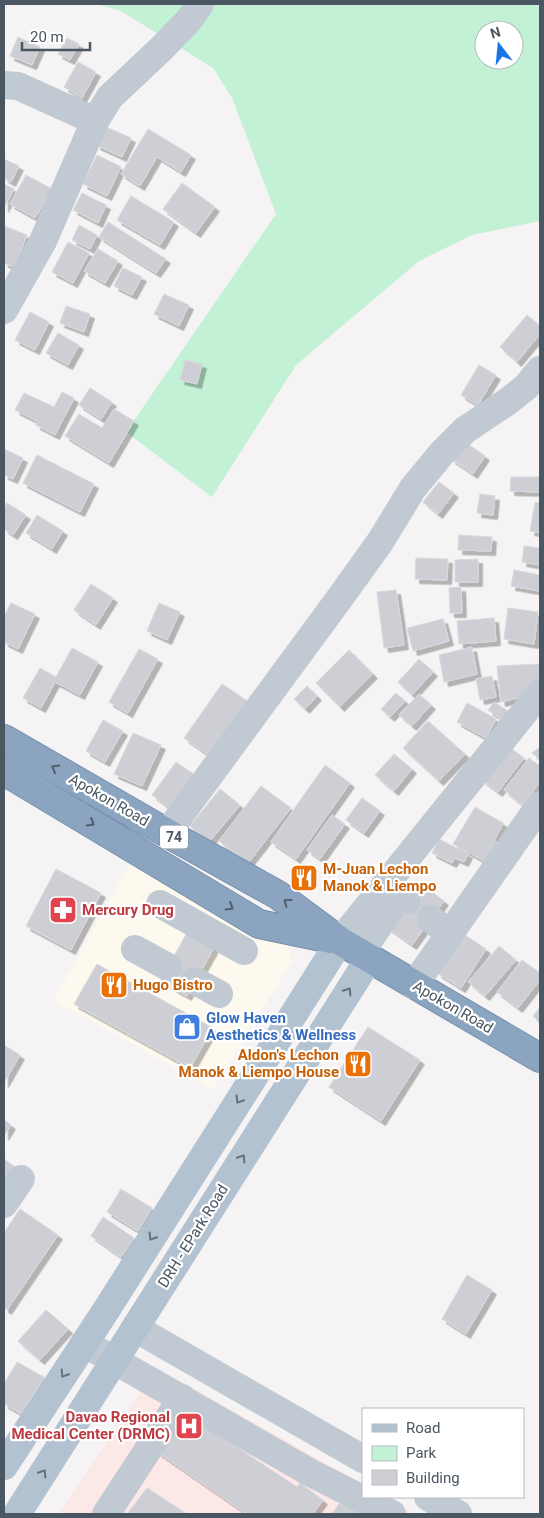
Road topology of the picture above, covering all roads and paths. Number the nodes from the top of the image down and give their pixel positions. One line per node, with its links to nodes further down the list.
1 (200, 4): 3 (street)
2 (4, 85): 3 (street)
3 (95, 121): 4 (street)
4 (4, 310)
5 (540, 370): 10 (street)
6 (540, 693): 15 (street)
7 (4, 739): 10 (highway, Apokon Road / 74, one-way to 7)
8 (4, 771): 15 (highway, Apokon Road / 74, one-way to 15)
9 (540, 805): 18 (street)
10 (167, 833): 15 (highway, Apokon Road / 74, one-way to 10)
11 (406, 900): 15 (street)
12 (160, 904): 14 (street)
13 (135, 949): 16 (street)
14 (244, 951)
15 (356, 951): 18 (highway, Apokon Road / 74); 23 (main road, DRH - EPark Road, one-way to 15); 24 (main road, one-way to 24)
16 (168, 967)
17 (195, 981): 19 (street)
18 (414, 985): 20 (highway, Apokon Road / 74)
19 (219, 994)
20 (540, 1058)
21 (21, 1179): 22 (street)
22 (4, 1204)
23 (135, 1328): 25 (main road, DRH - EPark Road); 27 (street)
24 (84, 1343): 25 (street); 28 (main road, one-way to 28)
25 (114, 1360): 26 (street); 32 (main road, DRH - EPark Road, one-way to 25)
26 (182, 1398): 33 (street); 34 (street)
27 (362, 1458)
28 (4, 1466)
29 (430, 1498): 35 (street)
30 (4, 1510): 31 (street)
31 (10, 1514)
32 (17, 1514)
33 (106, 1514)
34 (392, 1514)
35 (458, 1514)

